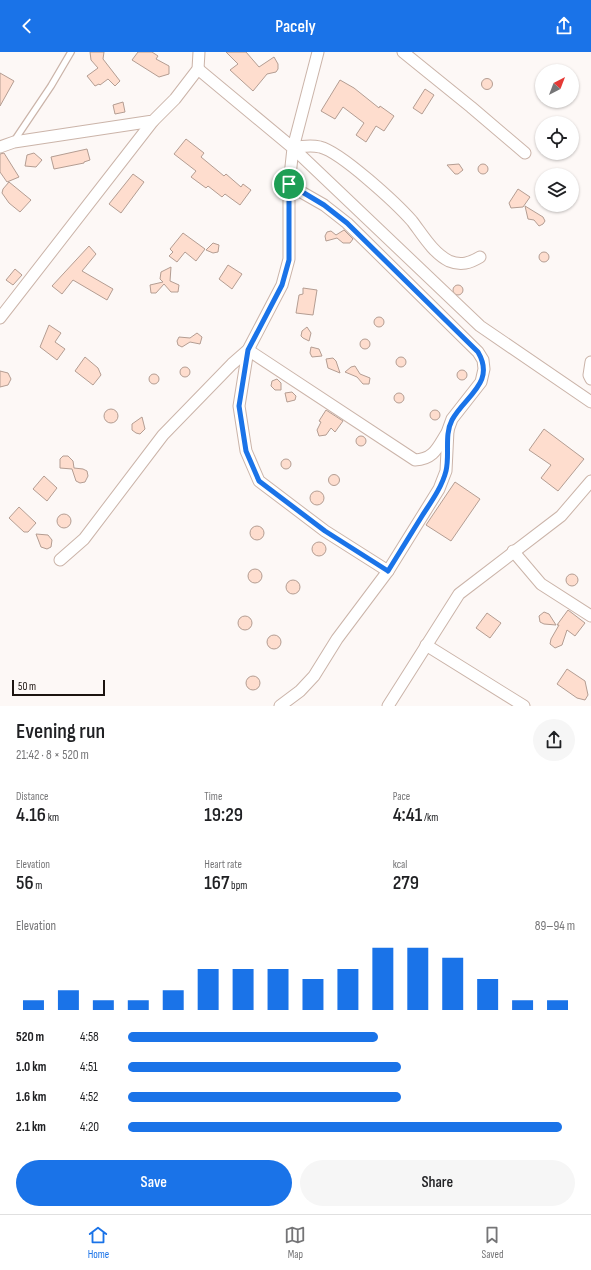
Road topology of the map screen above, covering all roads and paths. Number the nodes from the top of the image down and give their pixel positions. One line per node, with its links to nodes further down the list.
1 (71, 52): 7 (lane)
2 (199, 52): 5 (street)
3 (318, 52): 9 (street)
4 (403, 52): 10 (street)
5 (198, 69): 6 (street); 9 (street)
6 (153, 120): 7 (street); 13 (street)
7 (14, 142): 8 (street)
8 (0, 147)
9 (293, 148): 11 (street); 12 (street); 17 (street)
10 (525, 153)
11 (289, 184): 14 (street); 18 (street)
12 (480, 257)
13 (0, 318)
14 (248, 350): 18 (street); 21 (street); 22 (street)
15 (591, 362): 16 (street)
16 (591, 379)
17 (591, 402)
18 (448, 430): 22 (street)
19 (590, 486): 20 (street)
20 (512, 551): 23 (street); 24 (street)
21 (60, 560)
22 (388, 571): 25 (street)
23 (591, 616)
24 (426, 645): 26 (street); 27 (street)
25 (280, 706)
26 (388, 706)
27 (524, 706)

